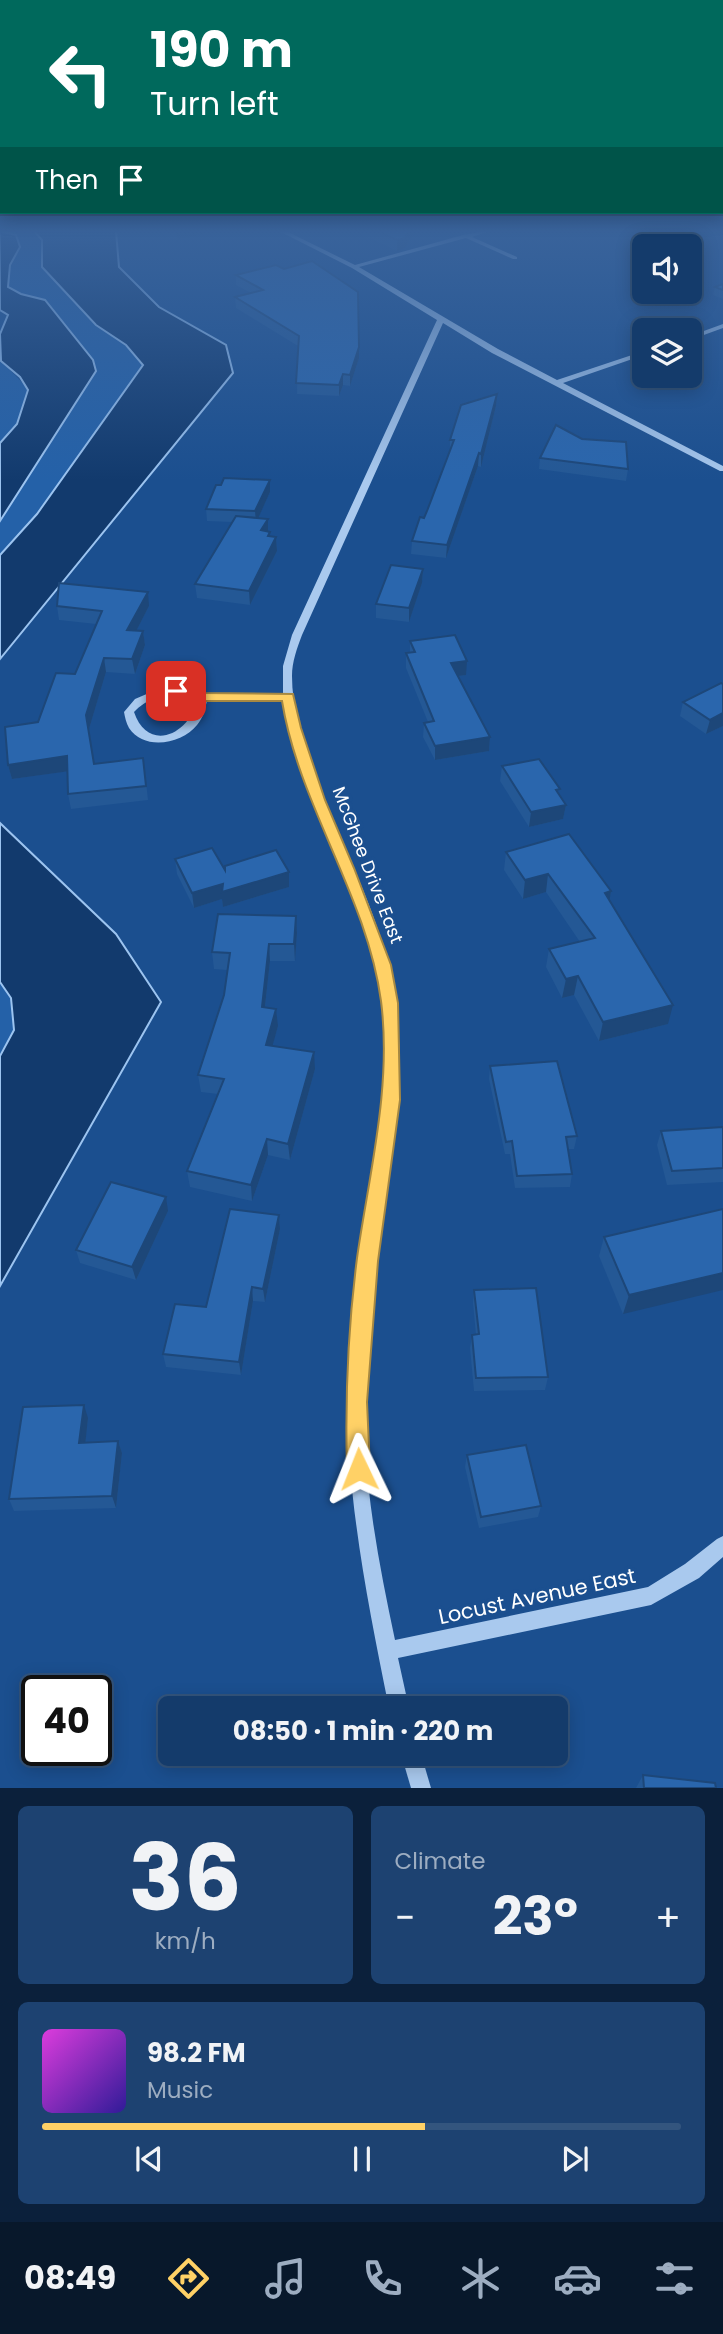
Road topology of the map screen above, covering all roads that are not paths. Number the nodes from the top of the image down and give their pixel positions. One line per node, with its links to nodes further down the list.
1 (432, 314): 2 (street)
2 (441, 320): 6 (street); 8 (street, McGhee Drive East)
3 (723, 326): 4 (street)
4 (702, 334)
5 (632, 358): 6 (street)
6 (557, 383): 7 (street)
7 (723, 470)
8 (289, 696): 9 (lane); 11 (street, McGhee Drive East)
9 (202, 697): 9 (lane)
10 (723, 1545): 11 (street, Locust Avenue East)
11 (387, 1651): 12 (street, McGhee Drive East)
12 (396, 1696)
13 (415, 1766): 14 (street)
14 (421, 1788)

